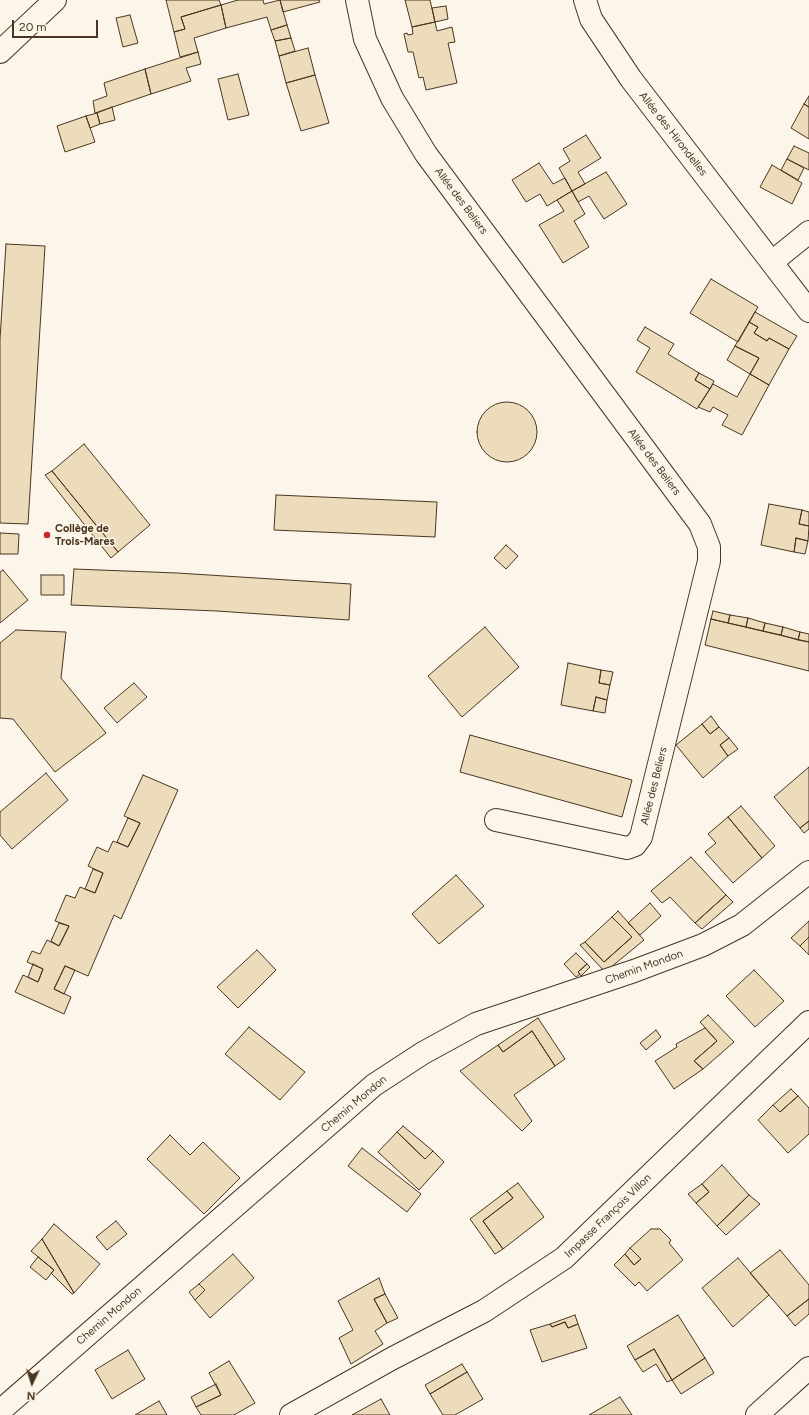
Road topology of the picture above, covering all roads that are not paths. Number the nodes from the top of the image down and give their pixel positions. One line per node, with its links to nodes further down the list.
1 (55, 0): 4 (street)
2 (357, 0): 8 (street, Allée des Beliers)
3 (585, 0): 6 (street, Allée des Hirondelles)
4 (0, 52)
5 (809, 232): 6 (street)
6 (772, 262): 7 (street, Allée des Hirondelles)
7 (809, 312)
8 (496, 820)
9 (809, 872): 12 (street, Chemin Mondon)
10 (809, 1022): 13 (street, Impasse François Villon)
11 (809, 1368): 14 (street)
12 (0, 1412)
13 (291, 1415)
14 (758, 1415)

